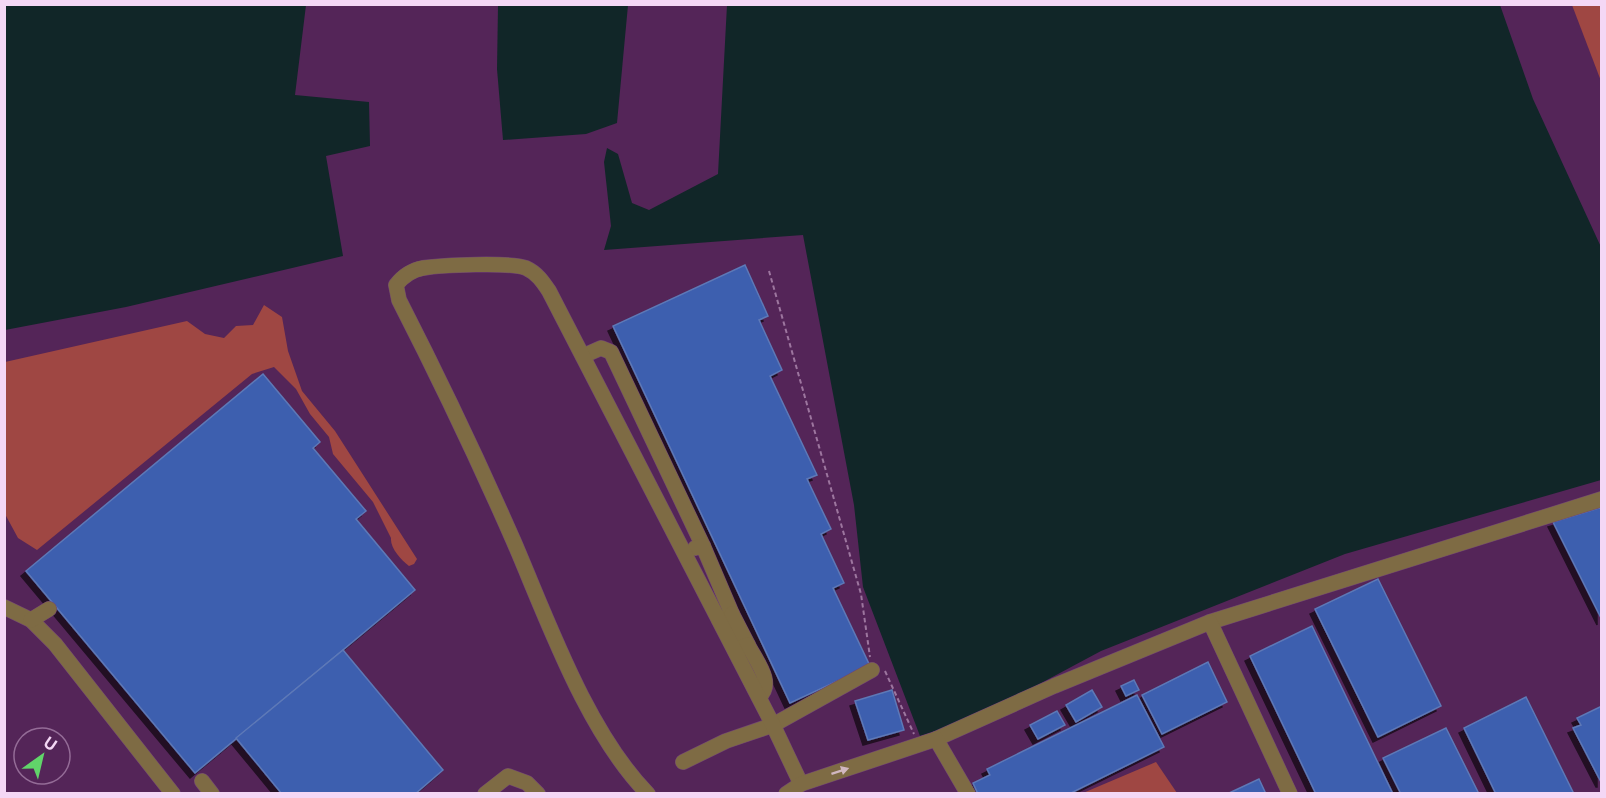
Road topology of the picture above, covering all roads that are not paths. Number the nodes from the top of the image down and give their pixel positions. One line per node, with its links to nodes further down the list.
1 (583, 356): 2 (lane); 3 (lane); 26 (lane)
2 (640, 412): 3 (lane); 4 (lane)
3 (618, 422): 5 (lane)
4 (656, 446): 5 (lane); 7 (lane)
5 (634, 455): 8 (lane)
6 (1602, 499): 15 (lane)
7 (688, 514): 8 (lane); 9 (lane)
8 (669, 522): 10 (lane)
9 (703, 546): 10 (lane); 13 (lane)
10 (684, 551): 13 (lane)
11 (4, 607): 14 (lane)
12 (49, 609): 14 (lane)
13 (726, 617): 17 (lane)
14 (31, 620): 22 (lane)
15 (1210, 622): 18 (lane); 29 (lane)
16 (872, 670): 17 (lane)
17 (773, 725): 19 (lane); 21 (lane)
18 (936, 739): 21 (lane, one-way to 18); 28 (lane)
19 (684, 762)
20 (202, 781): 23 (lane)
21 (801, 784): 27 (lane)
22 (173, 794)
23 (212, 794)
24 (485, 794): 25 (lane)
25 (538, 794)
26 (648, 794)
27 (786, 794)
28 (968, 794)
29 (1290, 794)

